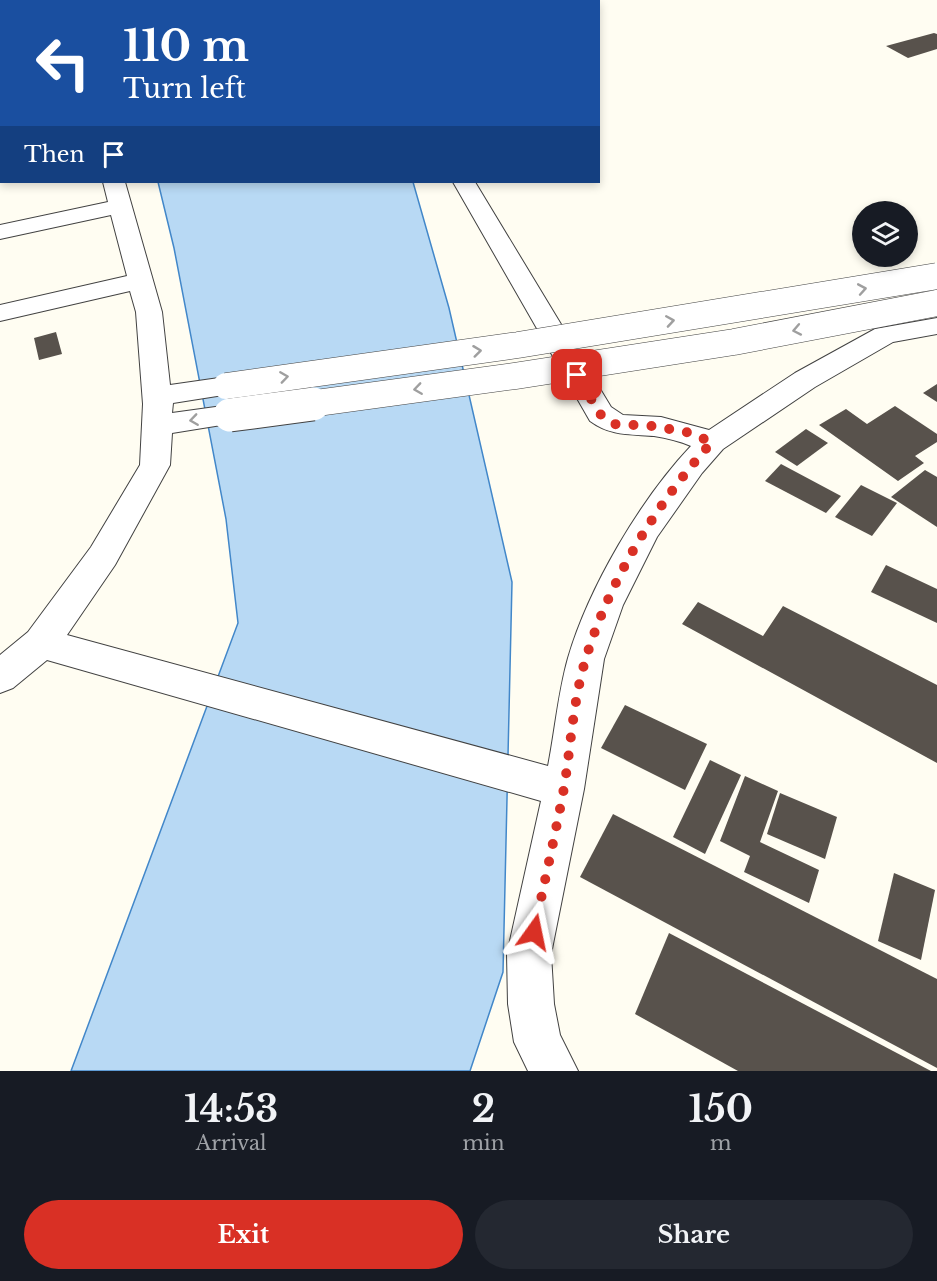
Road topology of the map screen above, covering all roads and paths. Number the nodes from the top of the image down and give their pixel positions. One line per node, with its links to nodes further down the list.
1 (465, 183): 10 (street)
2 (117, 194): 3 (street); 5 (street)
3 (0, 232)
4 (937, 276): 9 (street, one-way to 4, bridge)
5 (141, 281): 7 (street); 9 (street)
6 (937, 303): 9 (street, one-way to 9, bridge)
7 (0, 313)
8 (937, 326): 10 (street)
9 (158, 410): 11 (street)
10 (712, 442): 13 (street)
11 (41, 643): 12 (street); 13 (street)
12 (0, 677)
13 (564, 789): 14 (street)
14 (554, 1071)

